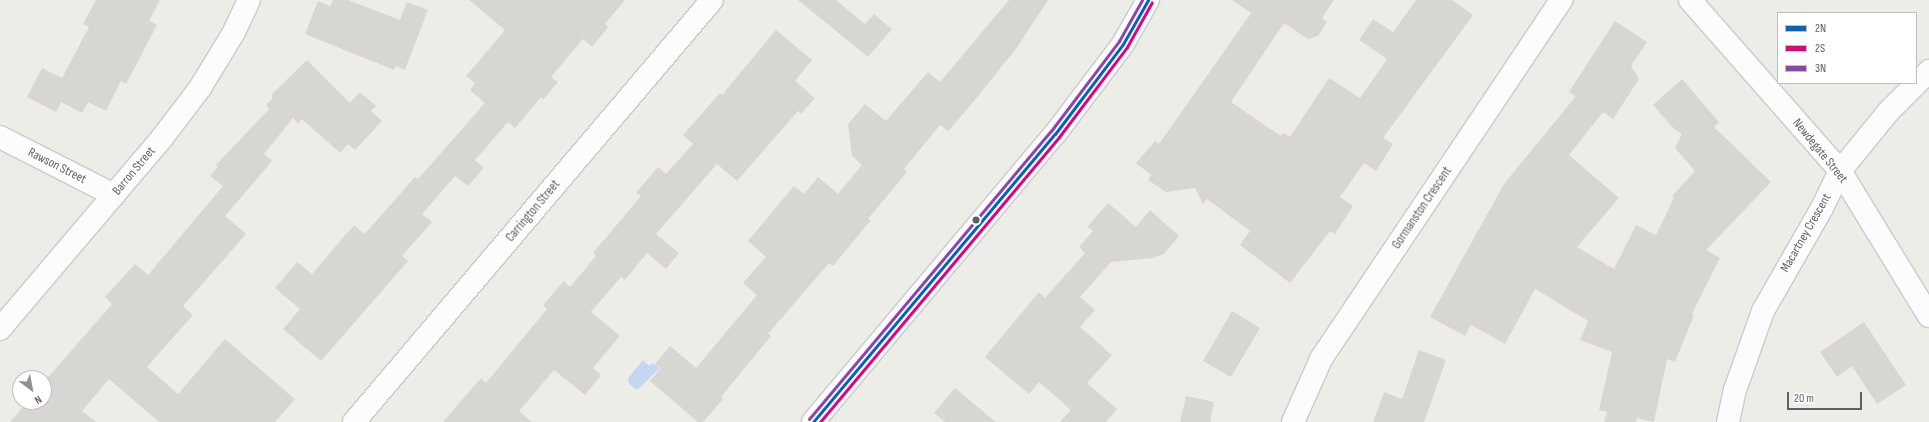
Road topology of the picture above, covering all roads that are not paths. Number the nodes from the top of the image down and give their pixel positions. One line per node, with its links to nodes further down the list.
1 (249, 0): 11 (street, Barron Street)
2 (712, 0): 14 (street, Carrington Street)
3 (1148, 0): 15 (street)
4 (1561, 0): 16 (street, Gormanston Crescent)
5 (1690, 0): 10 (street, Newdegate Street)
6 (1929, 71): 7 (street, Macartney Crescent)
7 (1917, 83)
8 (1916, 84): 10 (street, Macartney Crescent)
9 (0, 137): 11 (street, Rawson Street)
10 (1840, 171): 12 (street, Newdegate Street); 17 (street, Macartney Crescent)
11 (114, 195): 13 (street, Barron Street)
12 (1929, 316)
13 (0, 329)
14 (354, 422)
15 (813, 422)
16 (1293, 422)
17 (1728, 422)

